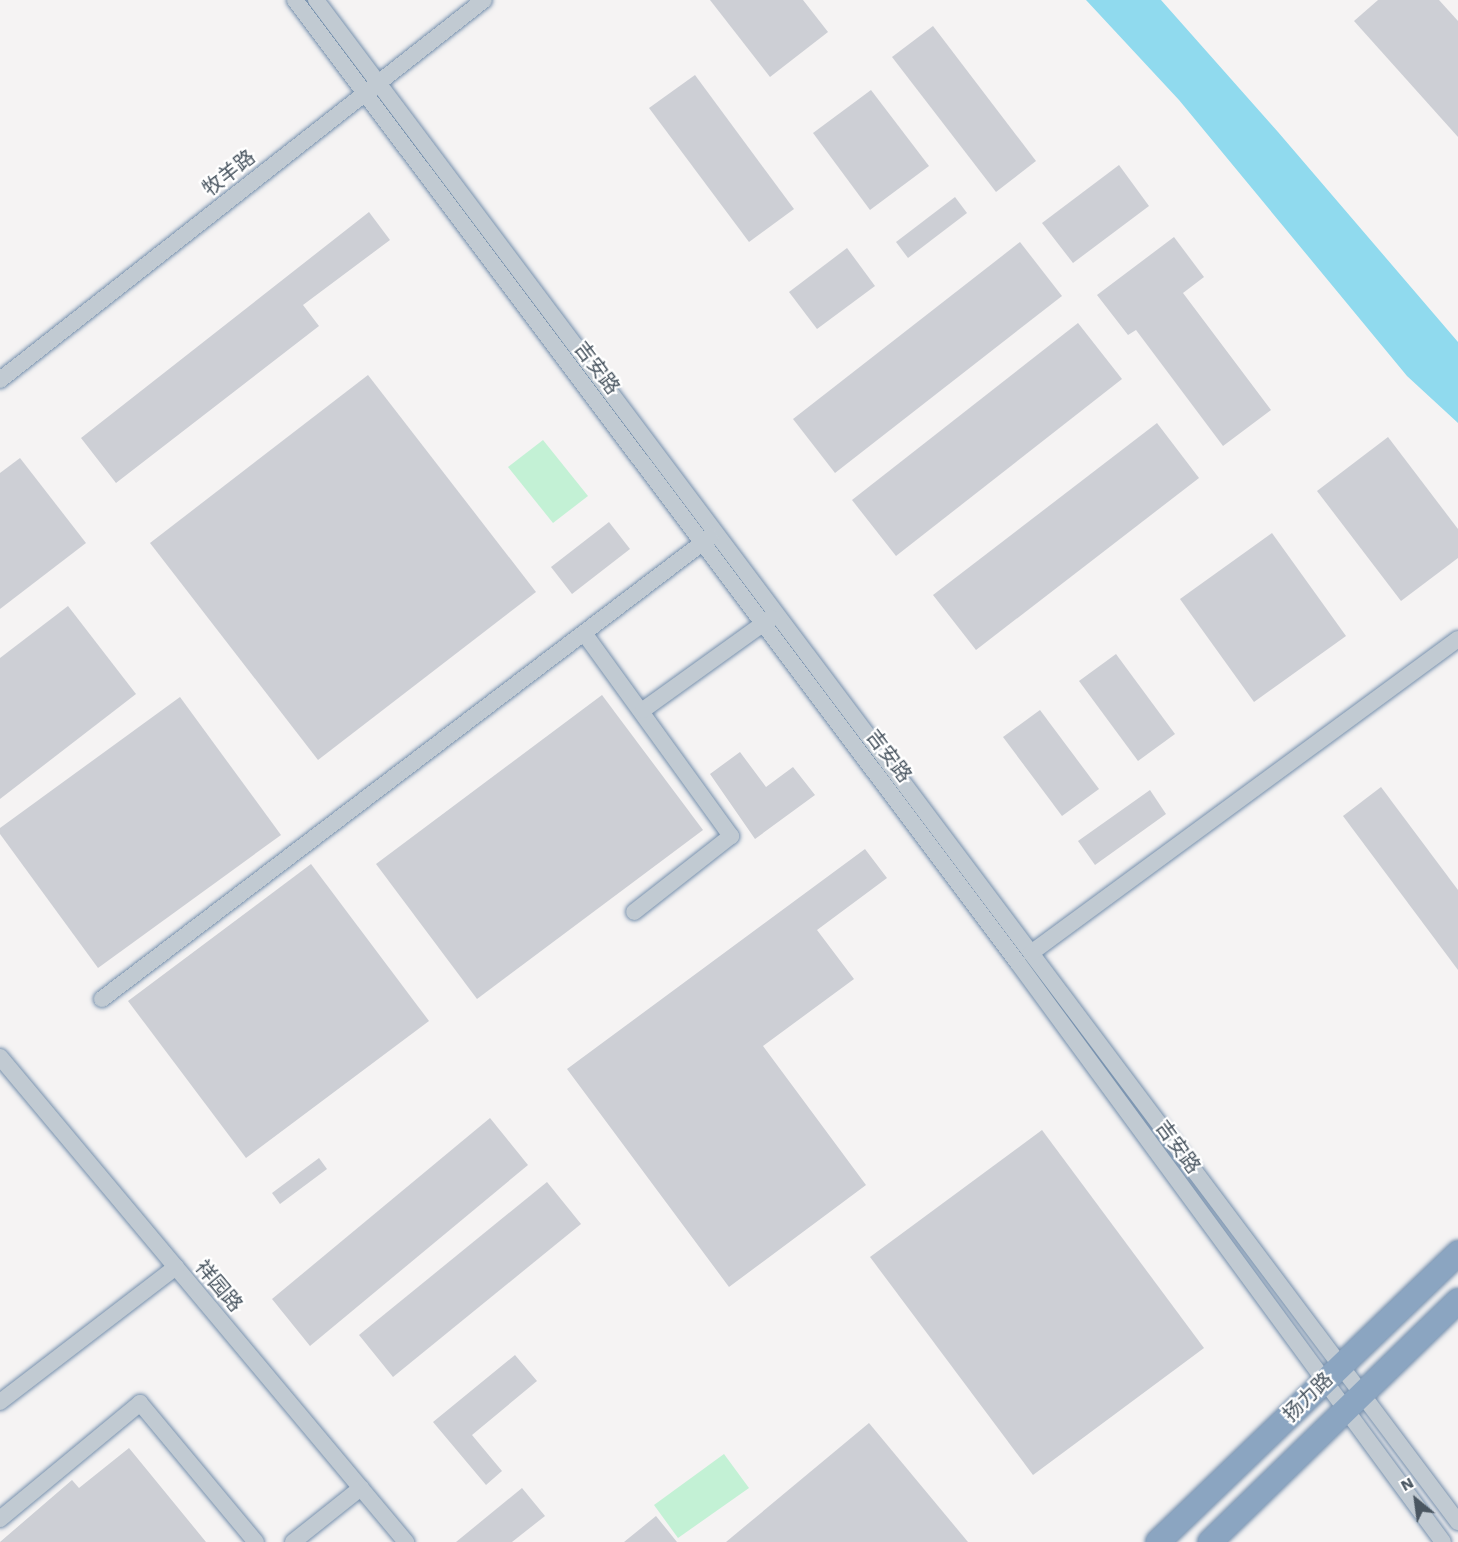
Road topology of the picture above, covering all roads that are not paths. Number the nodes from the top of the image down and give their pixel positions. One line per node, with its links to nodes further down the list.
1 (295, 0): 4 (street, 吉安路)
2 (316, 0): 4 (street, 吉安路)
3 (484, 0): 4 (street, 牧羊路)
4 (371, 88): 5 (street, 牧羊路); 6 (street, 吉安路)
5 (0, 380)
6 (708, 538): 7 (street, 吉安路); 8 (street)
7 (770, 619): 10 (street); 12 (street, 吉安路); 19 (street, 吉安路)
8 (584, 633): 10 (street); 13 (street)
9 (1458, 639): 12 (street)
10 (642, 710): 11 (street)
11 (634, 912)
12 (1031, 953): 18 (street, 吉安路)
13 (102, 999)
14 (0, 1057): 16 (street, 祥园路)
15 (1458, 1253): 18 (highway, 扬力路)
16 (176, 1267): 21 (street); 23 (street, 祥园路)
17 (1458, 1301): 20 (highway, 扬力路)
18 (1342, 1364): 19 (highway, 扬力路); 20 (street, 吉安路)
19 (1324, 1381): 22 (street, 吉安路); 29 (highway, 扬力路)
20 (1364, 1395): 22 (highway, 扬力路); 25 (street, 吉安路)
21 (0, 1402)
22 (1346, 1412): 30 (highway, 扬力路); 31 (street, 吉安路)
23 (361, 1488): 27 (street); 28 (street, 祥园路)
24 (0, 1519): 26 (street)
25 (1458, 1522)
26 (256, 1542)
27 (293, 1542)
28 (406, 1542)
29 (1158, 1542)
30 (1210, 1542)
31 (1443, 1542)

